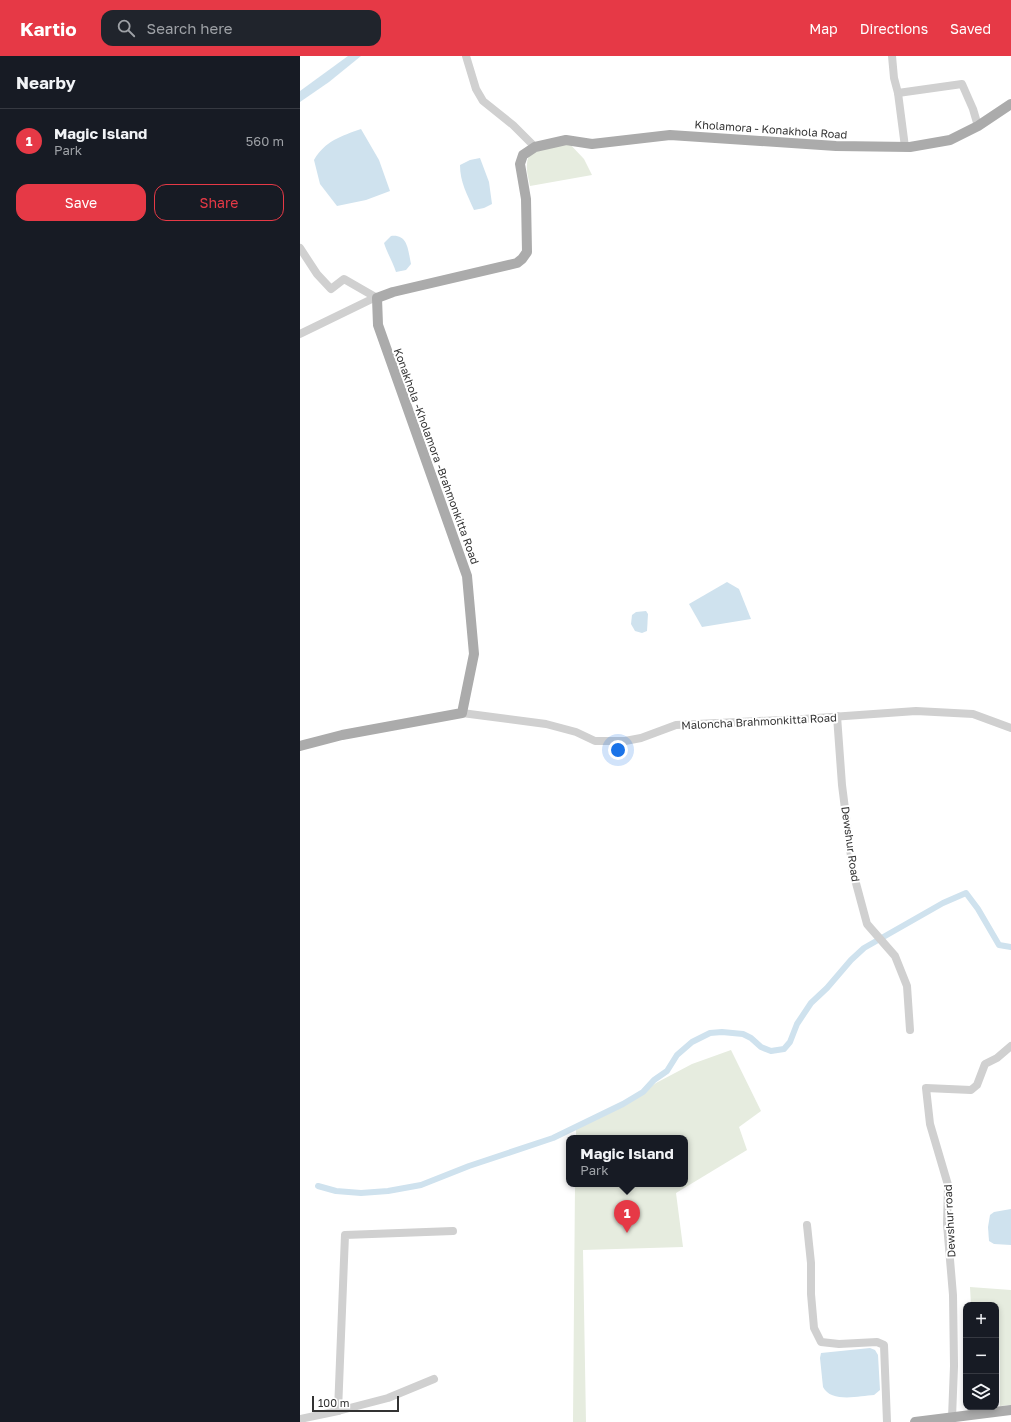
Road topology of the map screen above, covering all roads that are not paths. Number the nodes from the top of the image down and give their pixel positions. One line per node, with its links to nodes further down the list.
1 (466, 56): 6 (street)
2 (892, 56): 3 (street)
3 (898, 93): 5 (street); 7 (street)
4 (1011, 104): 5 (main road, Kholamora - Konakhola Road)
5 (978, 126): 7 (main road, Kholamora - Konakhola Road)
6 (535, 147): 7 (main road, Kholamora - Konakhola Road); 9 (main road, Kholamora - Konakhola Road)
7 (905, 147)
8 (300, 248): 9 (street)
9 (377, 298): 10 (street); 11 (main road, Konakhola -Kholamora -Brahmonkitta Road)
10 (300, 334)
11 (462, 713): 12 (street, Maloncha Brahmonkitta Road); 14 (main road)
12 (837, 716): 13 (street, Maloncha Brahmonkitta Road); 15 (street, Dewshur Road)
13 (1011, 728)
14 (300, 746)
15 (910, 1030)
16 (1011, 1046): 22 (street, Dewshur road)
17 (808, 1225): 24 (street)
18 (453, 1231): 21 (street)
19 (434, 1379): 21 (street)
20 (1011, 1410): 22 (main road)
21 (338, 1411): 23 (street)
22 (952, 1418): 25 (main road)
23 (300, 1419)
24 (887, 1422)
25 (915, 1422)

